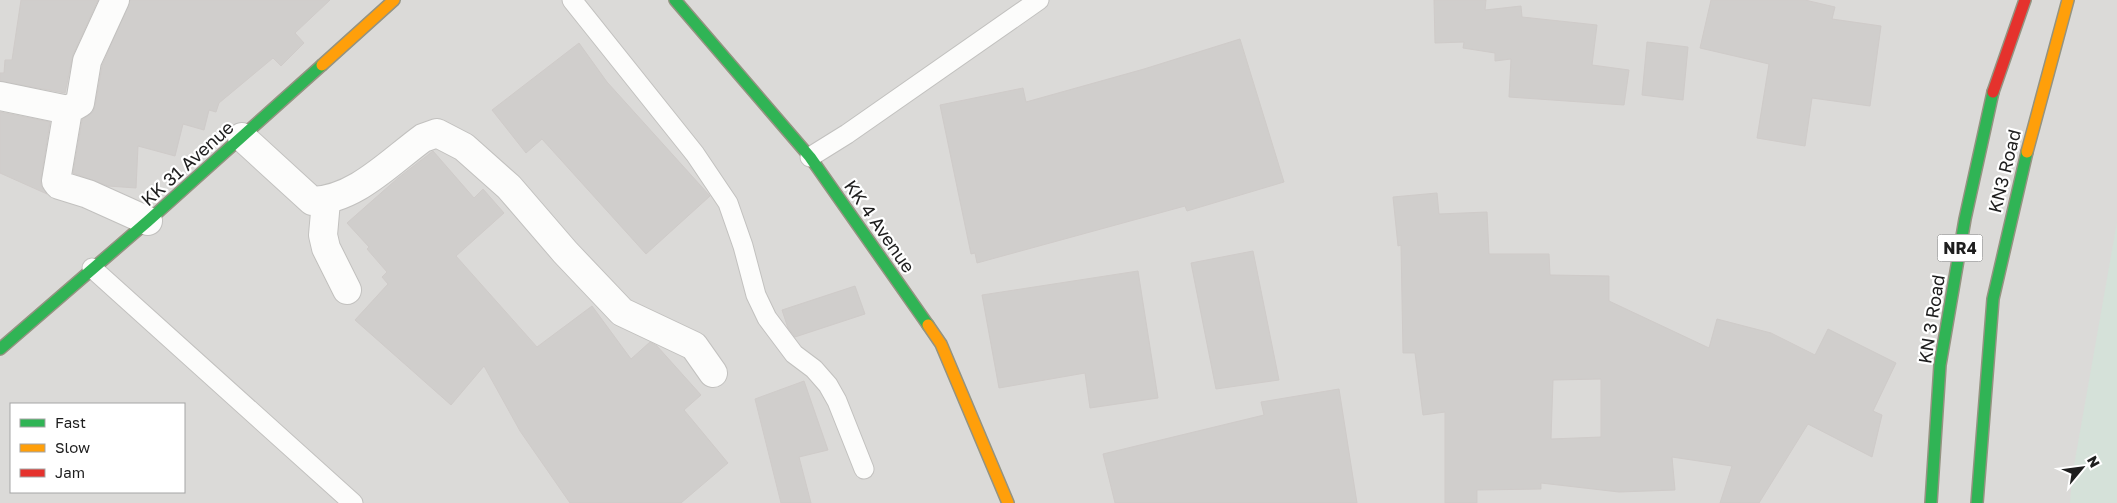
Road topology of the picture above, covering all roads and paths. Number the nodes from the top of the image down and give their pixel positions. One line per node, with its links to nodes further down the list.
1 (115, 0): 9 (street)
2 (394, 0): 10 (main road, KK 31 Avenue)
3 (572, 0): 18 (lane)
4 (675, 0): 11 (main road, KK 4 Avenue)
5 (1039, 0): 11 (lane)
6 (2025, 0): 21 (main road, KN 3 Road / NR4)
7 (2068, 0): 22 (main road, KN3 Road / NR4)
8 (0, 96): 9 (street)
9 (68, 110): 13 (street)
10 (242, 138): 12 (street); 13 (main road, KK 31 Avenue)
11 (810, 157): 20 (main road, KK 4 Avenue)
12 (326, 201): 15 (street); 17 (street)
13 (148, 222): 14 (main road, KK 31 Avenue)
14 (92, 268): 16 (main road, KK 31 Avenue); 19 (lane)
15 (347, 290)
16 (0, 349)
17 (713, 373)
18 (864, 469)
19 (353, 503)
20 (1008, 503)
21 (1931, 503)
22 (1977, 503)

